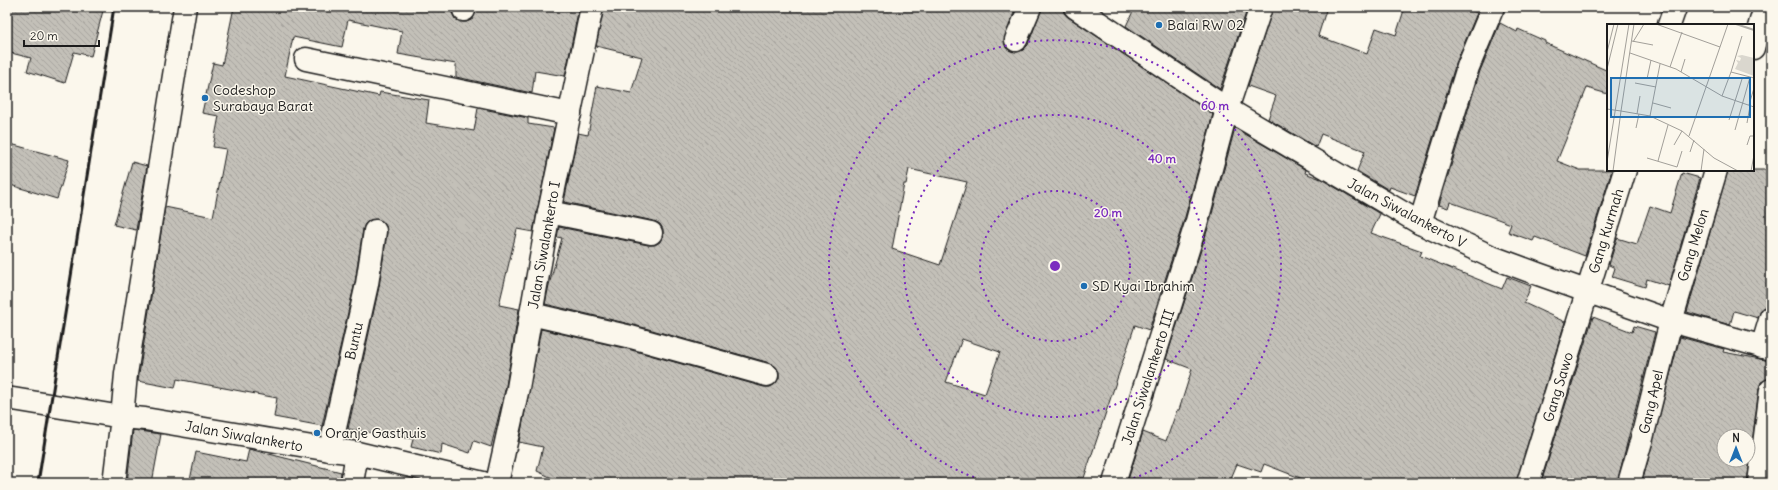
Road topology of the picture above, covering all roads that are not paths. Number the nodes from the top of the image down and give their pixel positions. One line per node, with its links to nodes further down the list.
1 (185, 7): 29 (street)
2 (592, 7): 14 (street, Jalan Siwalankerto I)
3 (1030, 7): 10 (street)
4 (1075, 7): 13 (street, Jalan Siwalankerto V)
5 (1261, 7): 13 (street, Jalan Siwalankerto III)
6 (1494, 7): 18 (street)
7 (1765, 7): 11 (street)
8 (1675, 8): 9 (street)
9 (1670, 24)
10 (1016, 40)
11 (1754, 45)
12 (306, 59): 14 (street)
13 (1227, 109): 18 (street, Jalan Siwalankerto V); 36 (street, Jalan Siwalankerto III)
14 (570, 114): 17 (street, Jalan Siwalankerto I)
15 (1625, 171): 21 (street, Gang Kurmah)
16 (1716, 171): 24 (street, Gang Melon)
17 (549, 212): 20 (street); 22 (street, Jalan Siwalankerto I)
18 (1420, 223): 21 (street, Jalan Siwalankerto V)
19 (374, 232): 30 (street, Buntu)
20 (651, 233)
21 (1588, 292): 24 (street, Jalan Siwalankerto V); 37 (street, Gang Sawo)
22 (531, 314): 26 (street); 35 (street, Jalan Siwalankerto I)
23 (1771, 317): 25 (street)
24 (1671, 320): 25 (street, Jalan Siwalankerto V); 38 (street, Gang Apel)
25 (1766, 348)
26 (767, 375)
27 (1771, 390): 39 (street)
28 (7, 398): 29 (street, Jalan Siwalankerto)
29 (122, 417): 30 (street, Jalan Siwalankerto); 32 (street)
30 (330, 450): 31 (street, Jalan Siwalankerto)
31 (357, 453): 33 (street); 34 (street, Jalan Siwalankerto)
32 (114, 483)
33 (352, 483)
34 (483, 483)
35 (498, 483)
36 (1114, 483)
37 (1528, 483)
38 (1629, 483)
39 (1759, 483)

